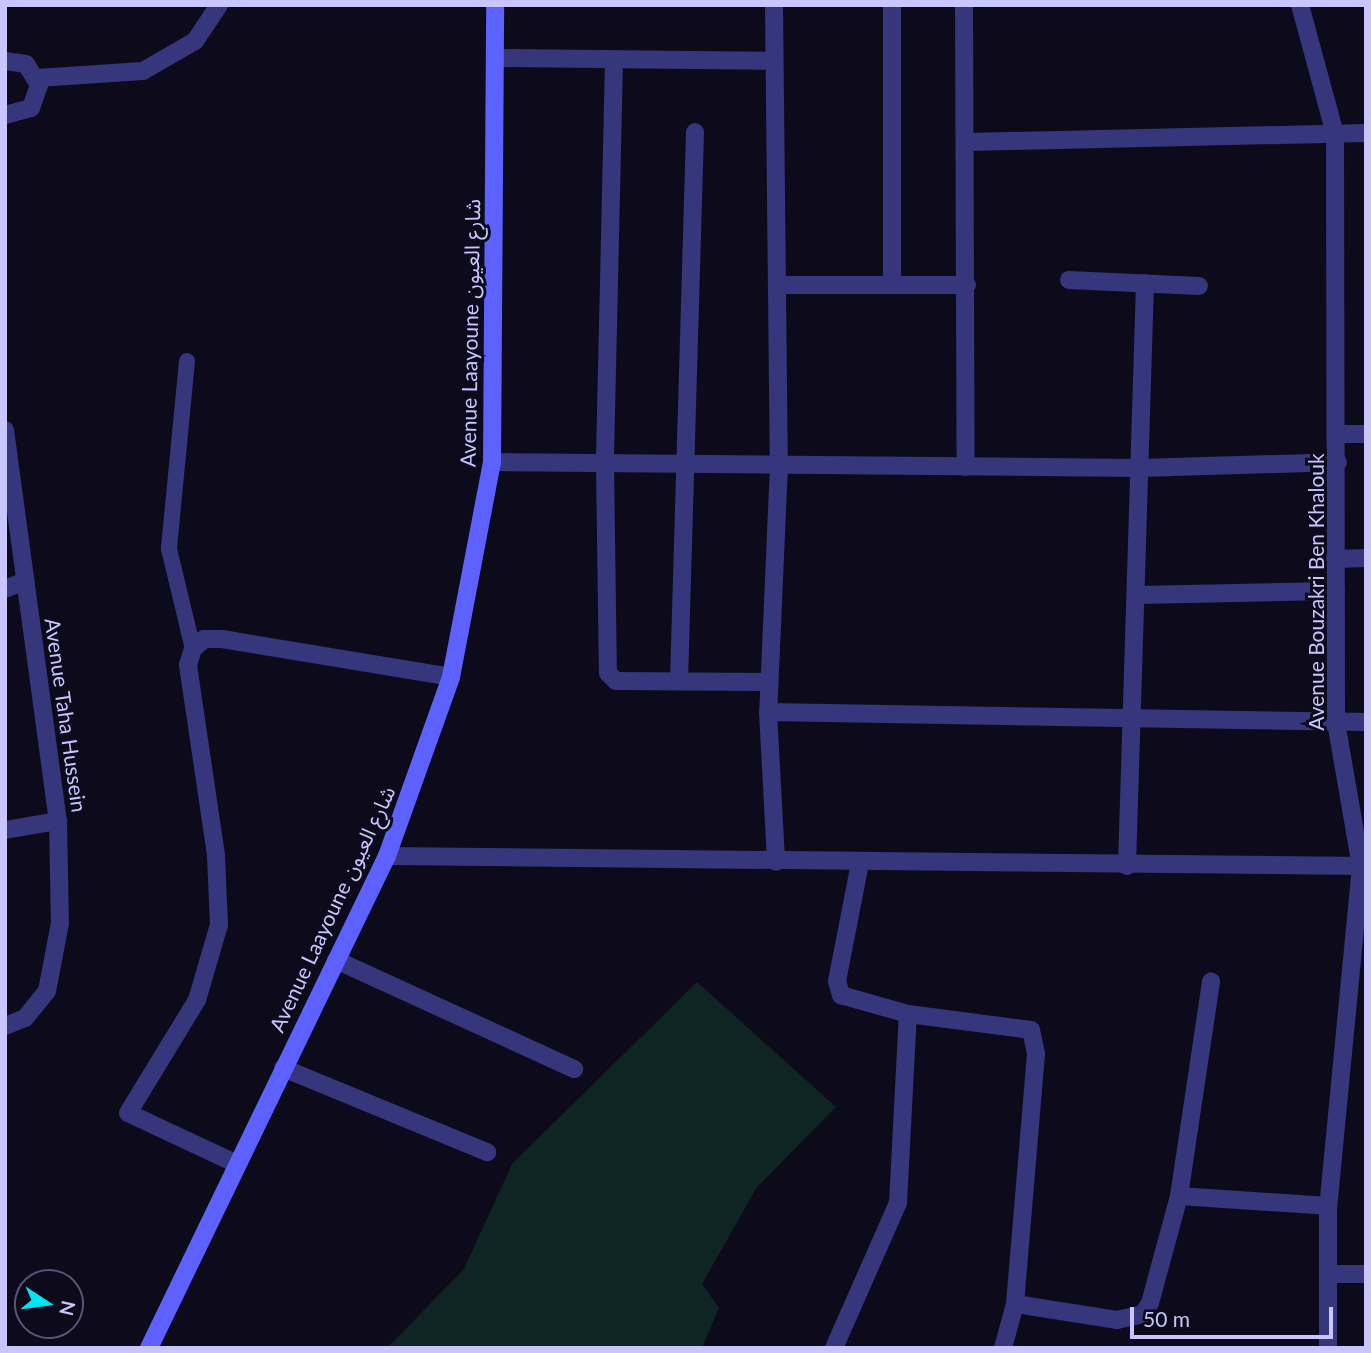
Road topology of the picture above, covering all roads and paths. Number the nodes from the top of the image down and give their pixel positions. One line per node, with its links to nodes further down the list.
1 (219, 5): 11 (street)
2 (495, 5): 7 (main road, Avenue Laayoune شارع العيون)
3 (774, 5): 10 (street)
4 (891, 5): 20 (street)
5 (964, 5): 16 (street)
6 (1300, 5): 15 (street, Avenue Bouzakri Ben Khalouk)
7 (497, 58): 9 (street); 27 (main road, Avenue Laayoune شارع العيون)
8 (5, 61): 11 (street)
9 (614, 61): 10 (street); 29 (street)
10 (775, 61): 19 (street)
11 (37, 78): 12 (street)
12 (5, 115)
13 (695, 132): 30 (street)
14 (1366, 133): 15 (street)
15 (1335, 134): 16 (street); 25 (street, Avenue Bouzakri Ben Khalouk)
16 (968, 142): 21 (street)
17 (1069, 280): 18 (street)
18 (1145, 283): 22 (street); 33 (street)
19 (777, 285): 20 (street); 31 (street)
20 (892, 285): 21 (street)
21 (967, 285): 32 (street)
22 (1199, 286)
23 (187, 361): 40 (lane)
24 (5, 430): 36 (street, Avenue Taha Hussein)
25 (1337, 433): 26 (street); 28 (street, Avenue Bouzakri Ben Khalouk)
26 (1366, 434)
27 (492, 462): 29 (street); 41 (main road, Avenue Laayoune شارع العيون)
28 (1338, 462): 33 (street); 35 (street, Avenue Bouzakri Ben Khalouk)
29 (605, 464): 30 (street); 42 (street)
30 (687, 464): 31 (street); 42 (street)
31 (779, 465): 32 (street); 43 (street)
32 (966, 467): 33 (street)
33 (1140, 468): 39 (street)
34 (1366, 558): 35 (street)
35 (1335, 559): 38 (street, Avenue Bouzakri Ben Khalouk)
36 (25, 581): 37 (street); 48 (street, Avenue Taha Hussein)
37 (5, 589)
38 (1336, 592): 39 (street); 46 (street, Avenue Bouzakri Ben Khalouk)
39 (1137, 595): 45 (street)
40 (193, 649): 41 (street); 62 (street)
41 (451, 677): 50 (main road, Avenue Laayoune شارع العيون)
42 (679, 681): 43 (street)
43 (768, 682): 44 (street)
44 (768, 712): 45 (street); 51 (street)
45 (1133, 715): 46 (street); 53 (street)
46 (1336, 722): 47 (street); 54 (street, Avenue Bouzakri Ben Khalouk)
47 (1366, 722)
48 (58, 821): 49 (street); 58 (street, Avenue Taha Hussein)
49 (5, 830)
50 (387, 856): 51 (street); 55 (main road, Avenue Laayoune شارع العيون)
51 (776, 862): 52 (street)
52 (860, 863): 53 (street); 57 (street)
53 (1127, 866): 54 (street)
54 (1363, 866): 64 (street, Avenue Bouzakri Ben Khalouk)
55 (335, 960): 59 (main road, Avenue Laayoune شارع العيون); 60 (street)
56 (1211, 981): 63 (street)
57 (908, 1014): 67 (street); 69 (street)
58 (5, 1026)
59 (283, 1068): 61 (street); 62 (main road, Avenue Laayoune شارع العيون)
60 (574, 1069)
61 (487, 1152)
62 (237, 1164): 68 (main road, Avenue Laayoune شارع العيون)
63 (1179, 1196): 64 (street); 67 (street)
64 (1328, 1206): 65 (street, Avenue Bouzakri Ben Khalouk)
65 (1329, 1274): 66 (street); 71 (street, Avenue Bouzakri Ben Khalouk)
66 (1366, 1274)
67 (1015, 1304): 70 (street)
68 (149, 1348)
69 (834, 1348)
70 (1003, 1348)
71 (1328, 1348)

